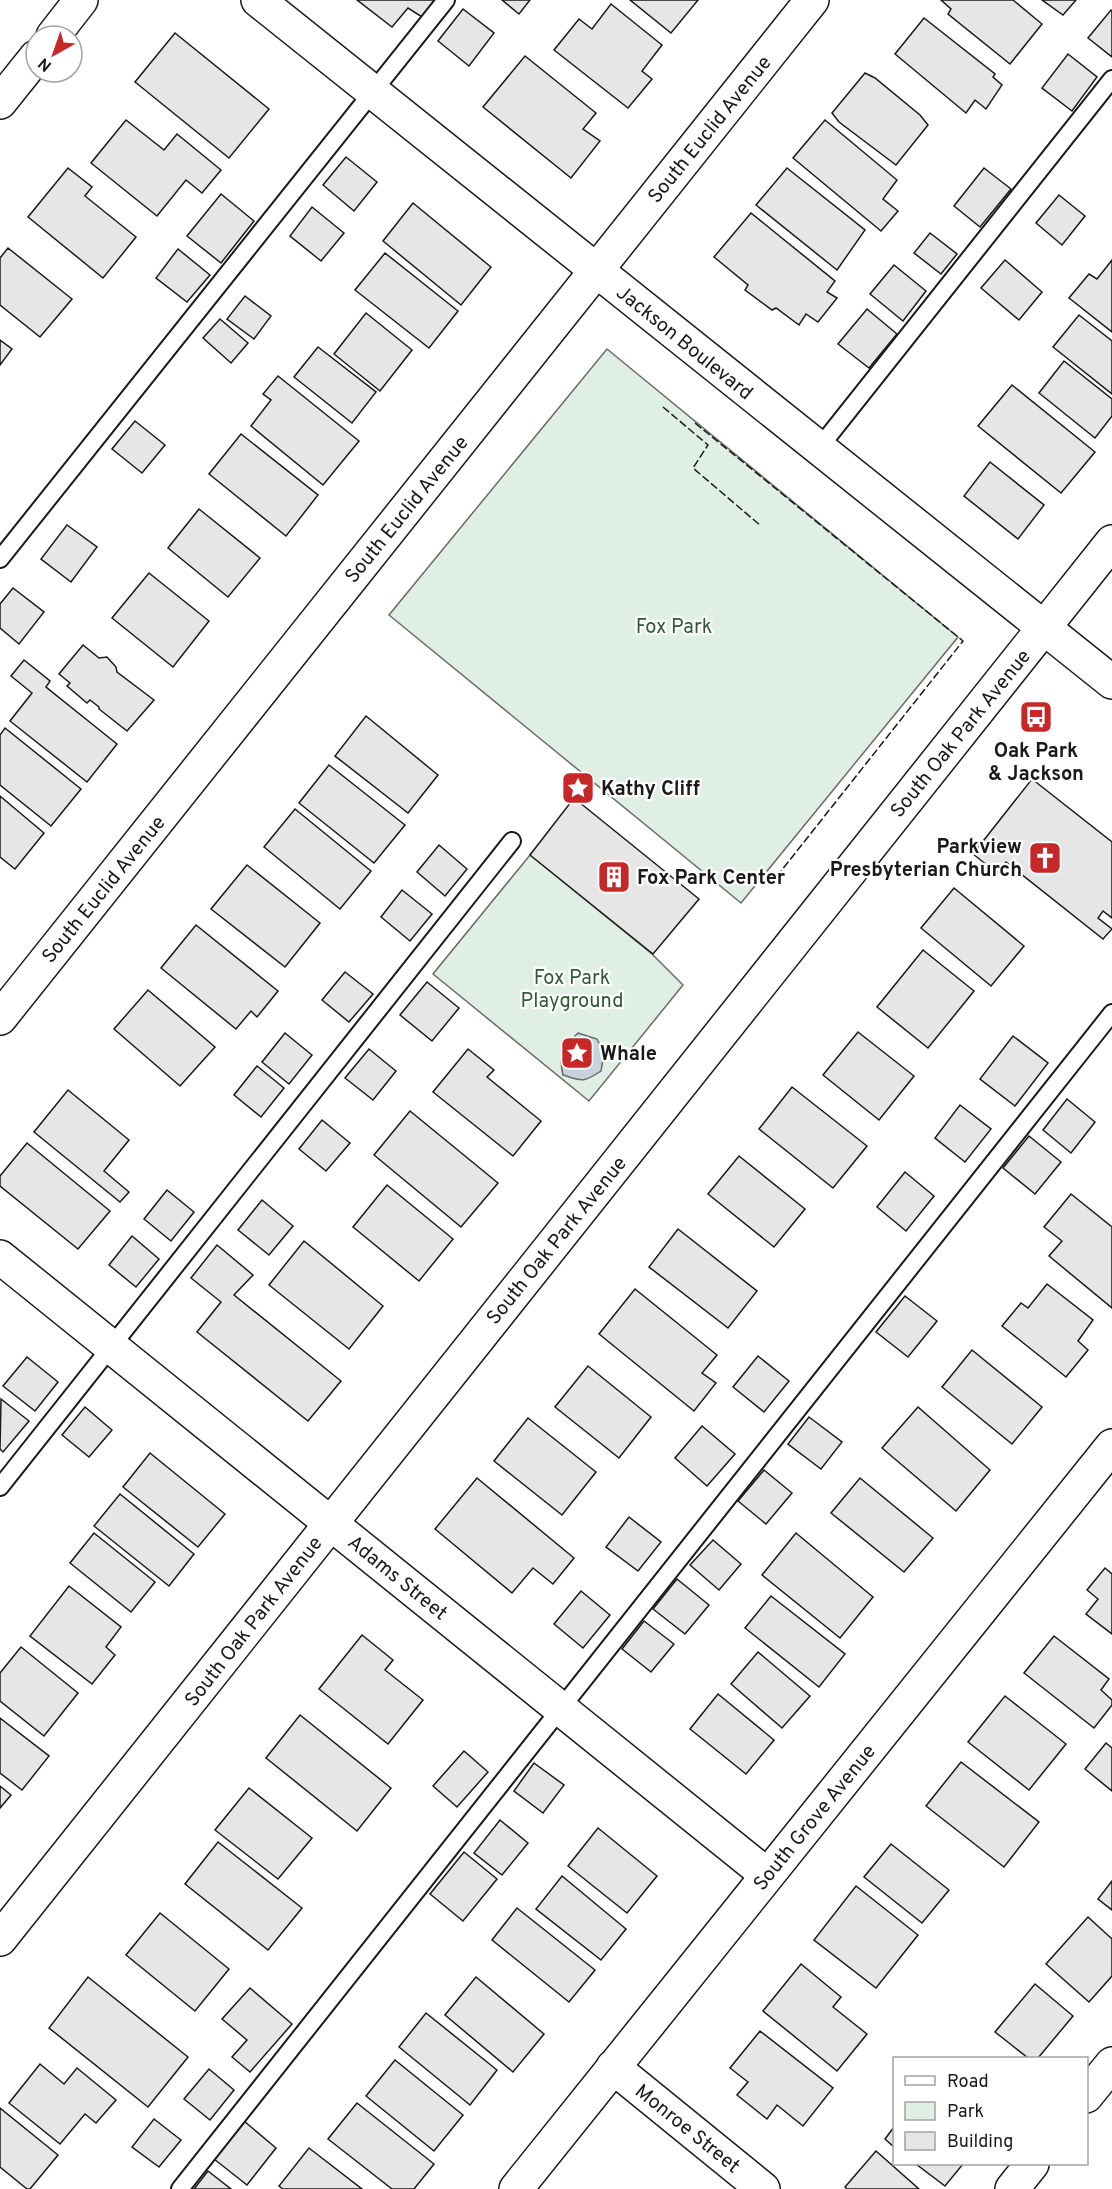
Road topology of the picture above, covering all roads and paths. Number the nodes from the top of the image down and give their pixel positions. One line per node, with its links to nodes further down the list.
1 (81, 0): 5 (street)
2 (258, 0): 8 (street, Jackson Boulevard)
3 (446, 0): 8 (lane)
4 (812, 0): 10 (street, South Euclid Avenue)
5 (62, 24)
6 (24, 72): 9 (street)
7 (1112, 79): 11 (lane)
8 (373, 92): 10 (street, Jackson Boulevard); 13 (lane)
9 (0, 102)
10 (596, 271): 11 (street, Jackson Boulevard); 18 (street, South Euclid Avenue)
11 (819, 448): 14 (street, Jackson Boulevard)
12 (1112, 542): 14 (street, South Oak Park Avenue)
13 (0, 559)
14 (1044, 628): 15 (street, Jackson Boulevard); 23 (street, South Oak Park Avenue)
15 (1112, 682)
16 (512, 841): 20 (lane)
17 (1112, 1013): 24 (lane)
18 (0, 1018)
19 (0, 1257): 20 (street, Adams Street)
20 (111, 1347): 22 (lane); 23 (street, Adams Street)
21 (1112, 1446): 25 (street, South Grove Avenue)
22 (0, 1486)
23 (331, 1523): 24 (street, Adams Street); 26 (street, South Oak Park Avenue)
24 (561, 1709): 25 (street, Adams Street); 31 (lane)
25 (767, 1875): 28 (street, South Grove Avenue)
26 (0, 1939)
27 (1112, 2064): 29 (street)
28 (614, 2067): 32 (street, South Grove Avenue); 33 (street, Monroe Street)
29 (1088, 2094)
30 (1030, 2165): 34 (street)
31 (180, 2189)
32 (516, 2189)
33 (763, 2189)
34 (1012, 2189)

